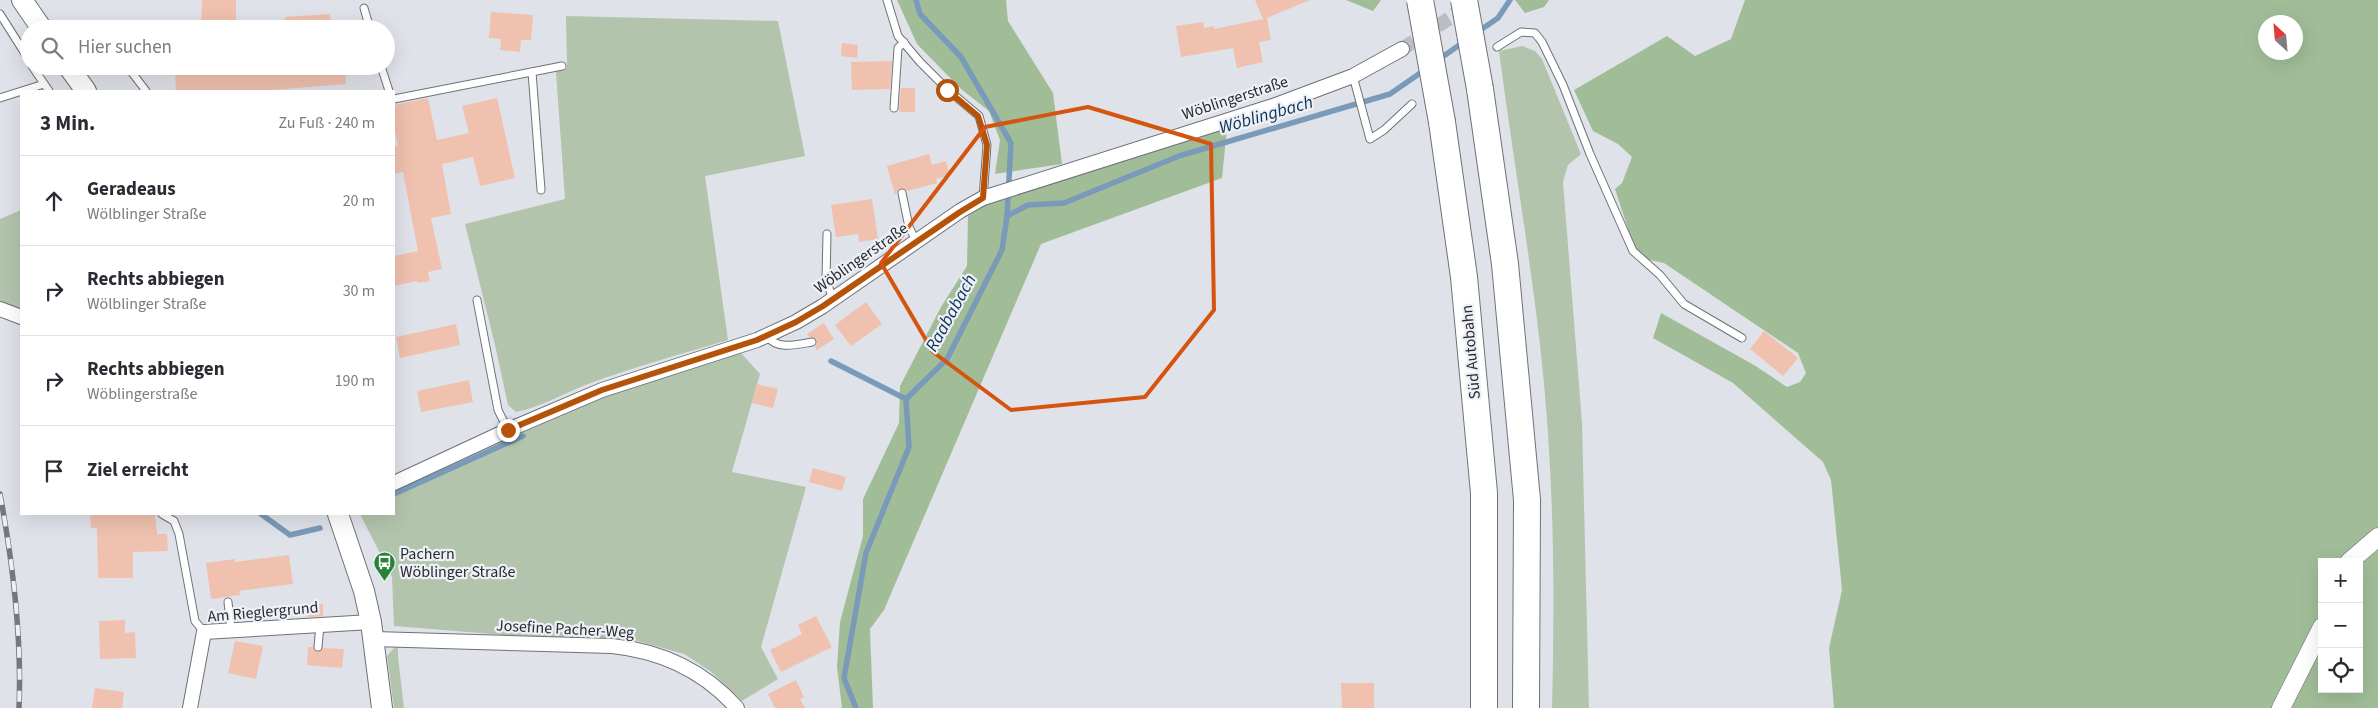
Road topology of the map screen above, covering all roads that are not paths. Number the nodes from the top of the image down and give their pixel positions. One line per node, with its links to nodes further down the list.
1 (22, 0): 7 (main road)
2 (887, 0): 9 (lane)
3 (1420, 0): 59 (highway, Süd Autobahn, bridge)
4 (1464, 0): 60 (highway, bridge)
5 (364, 8): 8 (lane)
6 (0, 14): 10 (lane)
7 (36, 20)
8 (367, 20)
9 (904, 42): 30 (lane); 33 (lane)
10 (20, 46)
11 (1497, 48): 41 (lane)
12 (1402, 49): 19 (street, Wöblingerstraße)
13 (562, 66): 14 (lane)
14 (532, 72): 28 (lane); 31 (lane)
15 (38, 75): 20 (lane)
16 (74, 75): 23 (main road)
17 (134, 75): 24 (lane)
18 (384, 75): 25 (lane)
19 (1354, 79): 29 (lane); 33 (street, Wöblingerstraße)
20 (44, 84): 21 (lane); 22 (lane)
21 (25, 90)
22 (48, 90)
23 (85, 90)
24 (145, 90)
25 (388, 90)
26 (20, 92): 27 (lane)
27 (0, 98)
28 (395, 99)
29 (1412, 104)
30 (894, 108)
31 (542, 190)
32 (902, 193): 35 (lane)
33 (990, 195): 35 (street, Wöblingerstraße)
34 (827, 234): 37 (lane)
35 (916, 241): 37 (street, Wöblingerstraße)
36 (476, 300): 43 (lane)
37 (833, 300): 40 (street, Wöblingerstraße)
38 (0, 309): 39 (street)
39 (20, 317)
40 (766, 336): 42 (lane); 43 (street, Wöblingerstraße)
41 (1742, 338)
42 (812, 342)
43 (508, 430): 44 (street, Wöblingerstraße)
44 (395, 483)
45 (164, 515): 53 (lane)
46 (338, 515): 52 (main road)
47 (2378, 537): 48 (street)
48 (2354, 558)
49 (228, 602): 51 (lane)
50 (320, 625): 51 (street, Am Rieglergrund); 52 (street, Am Rieglergrund); 55 (lane)
51 (230, 630): 53 (street, Am Rieglergrund)
52 (372, 630): 57 (main road); 58 (street, Josefine Pacher-Weg)
53 (204, 632): 56 (street, Am Rieglergrund)
54 (2318, 635): 61 (street)
55 (318, 647)
56 (190, 708)
57 (382, 708)
58 (737, 708)
59 (1484, 708)
60 (1526, 708)
61 (2281, 708)

